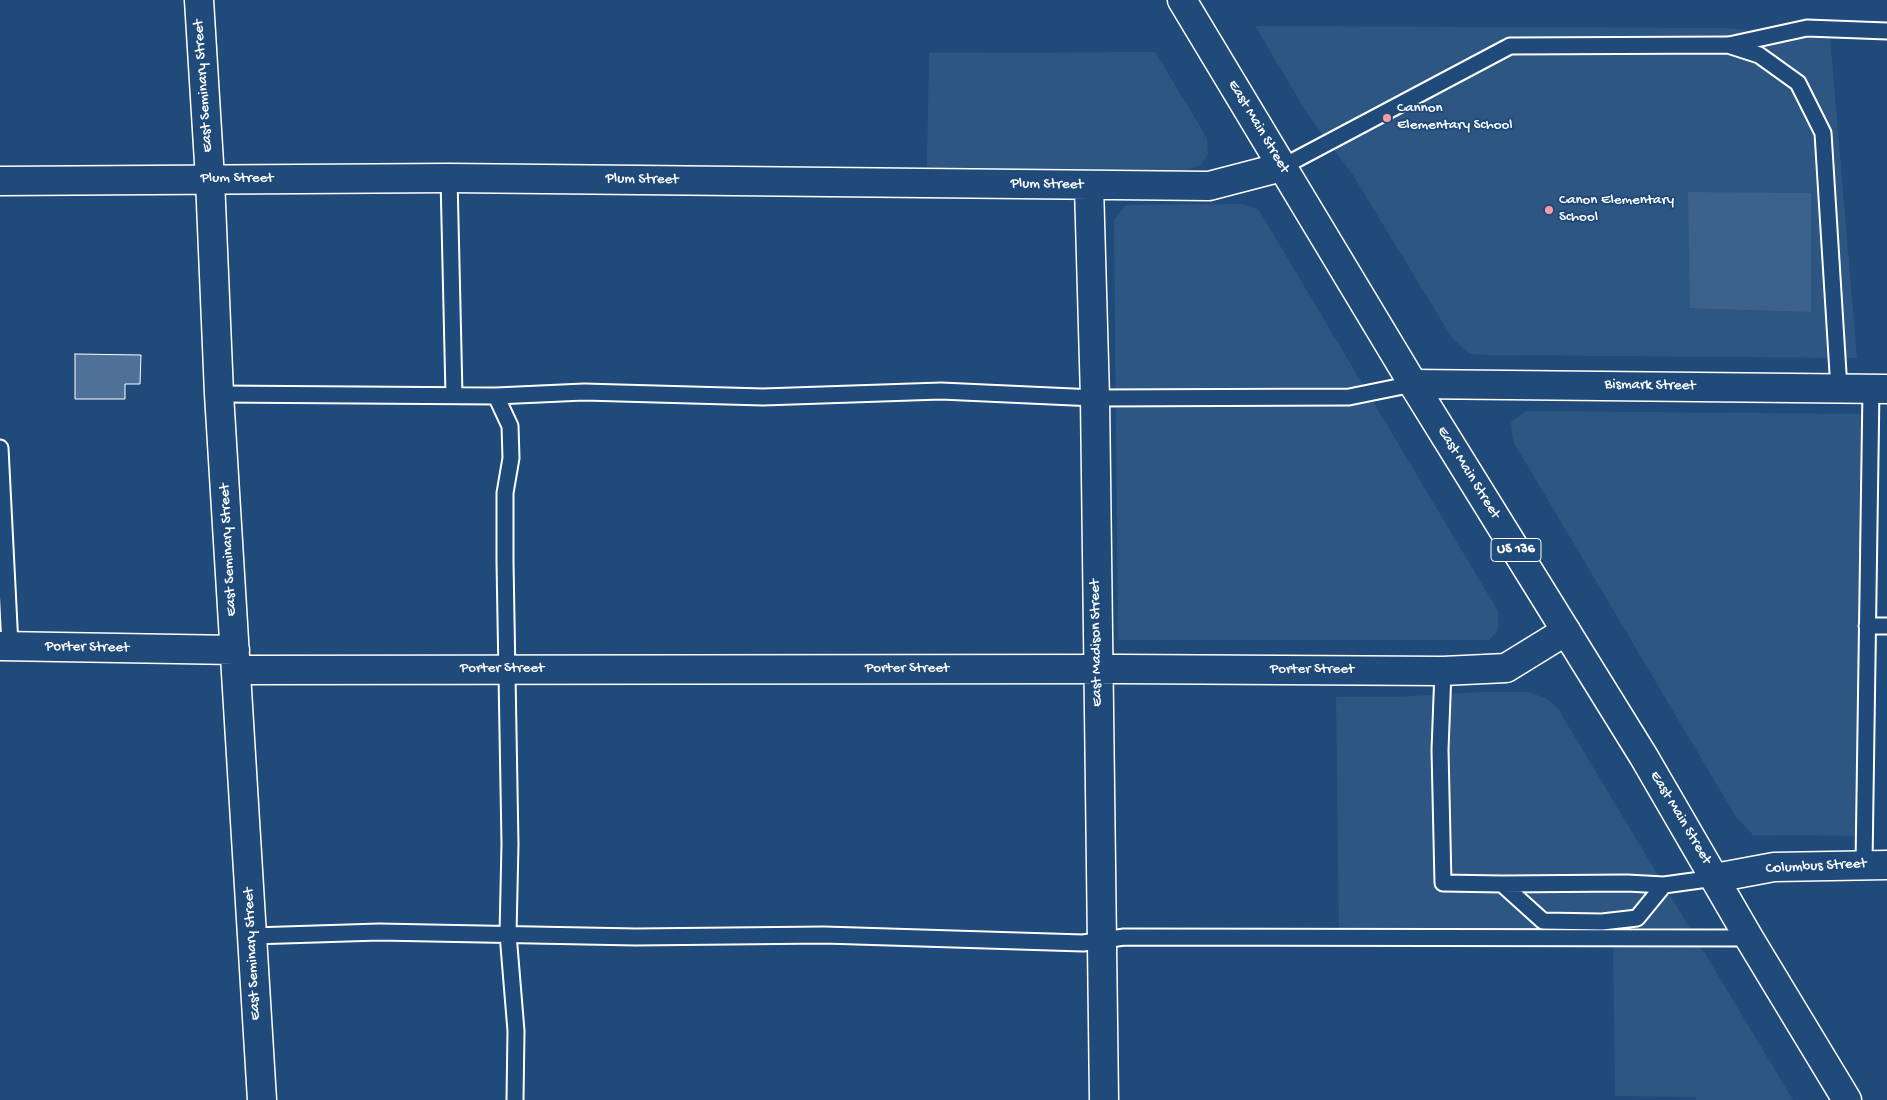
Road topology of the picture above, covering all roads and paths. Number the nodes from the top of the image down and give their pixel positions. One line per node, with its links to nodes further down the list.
1 (199, 0): 7 (street, East Seminary Street)
2 (1182, 0): 5 (street, East Main Street / US 136)
3 (1887, 31): 4 (lane)
4 (1728, 45): 5 (lane); 11 (lane)
5 (1282, 167): 9 (street, Plum Street); 10 (street, East Main Street / US 136)
6 (448, 178): 7 (street, Plum Street); 9 (street, Plum Street); 14 (lane)
7 (210, 179): 8 (street, Plum Street); 13 (street, East Seminary Street)
8 (0, 181)
9 (1089, 186): 16 (street, East Madison Street)
10 (1413, 384): 11 (street, Bismark Street); 16 (lane); 20 (street, East Main Street / US 136)
11 (1839, 388): 12 (street, Bismark Street)
12 (1879, 389): 18 (lane)
13 (220, 394): 14 (lane); 22 (street, East Seminary Street)
14 (454, 395): 15 (lane)
15 (496, 396): 16 (lane); 23 (lane)
16 (1095, 398): 24 (street, East Madison Street)
17 (0, 448): 21 (lane)
18 (1867, 626): 19 (lane); 26 (lane)
19 (1887, 626)
20 (1566, 631): 25 (street, Porter Street); 27 (street, East Main Street / US 136)
21 (5, 646): 22 (street, Porter Street)
22 (236, 660): 23 (street, Porter Street); 31 (street, East Seminary Street)
23 (506, 668): 24 (street, Porter Street); 30 (lane)
24 (1097, 669): 25 (street, Porter Street); 33 (street, East Madison Street)
25 (1443, 671): 28 (lane)
26 (1876, 864): 27 (street, Columbus Street)
27 (1715, 878): 29 (lane); 32 (street, East Main Street / US 136)
28 (1502, 884): 29 (lane); 29 (lane)
29 (1664, 885)
30 (508, 934): 31 (lane); 33 (lane); 35 (lane)
31 (252, 936): 34 (street, East Seminary Street)
32 (1749, 938): 33 (lane); 37 (street, East Main Street / US 136)
33 (1102, 940): 36 (street, East Madison Street)
34 (262, 1100)
35 (515, 1100)
36 (1104, 1100)
37 (1848, 1100)

